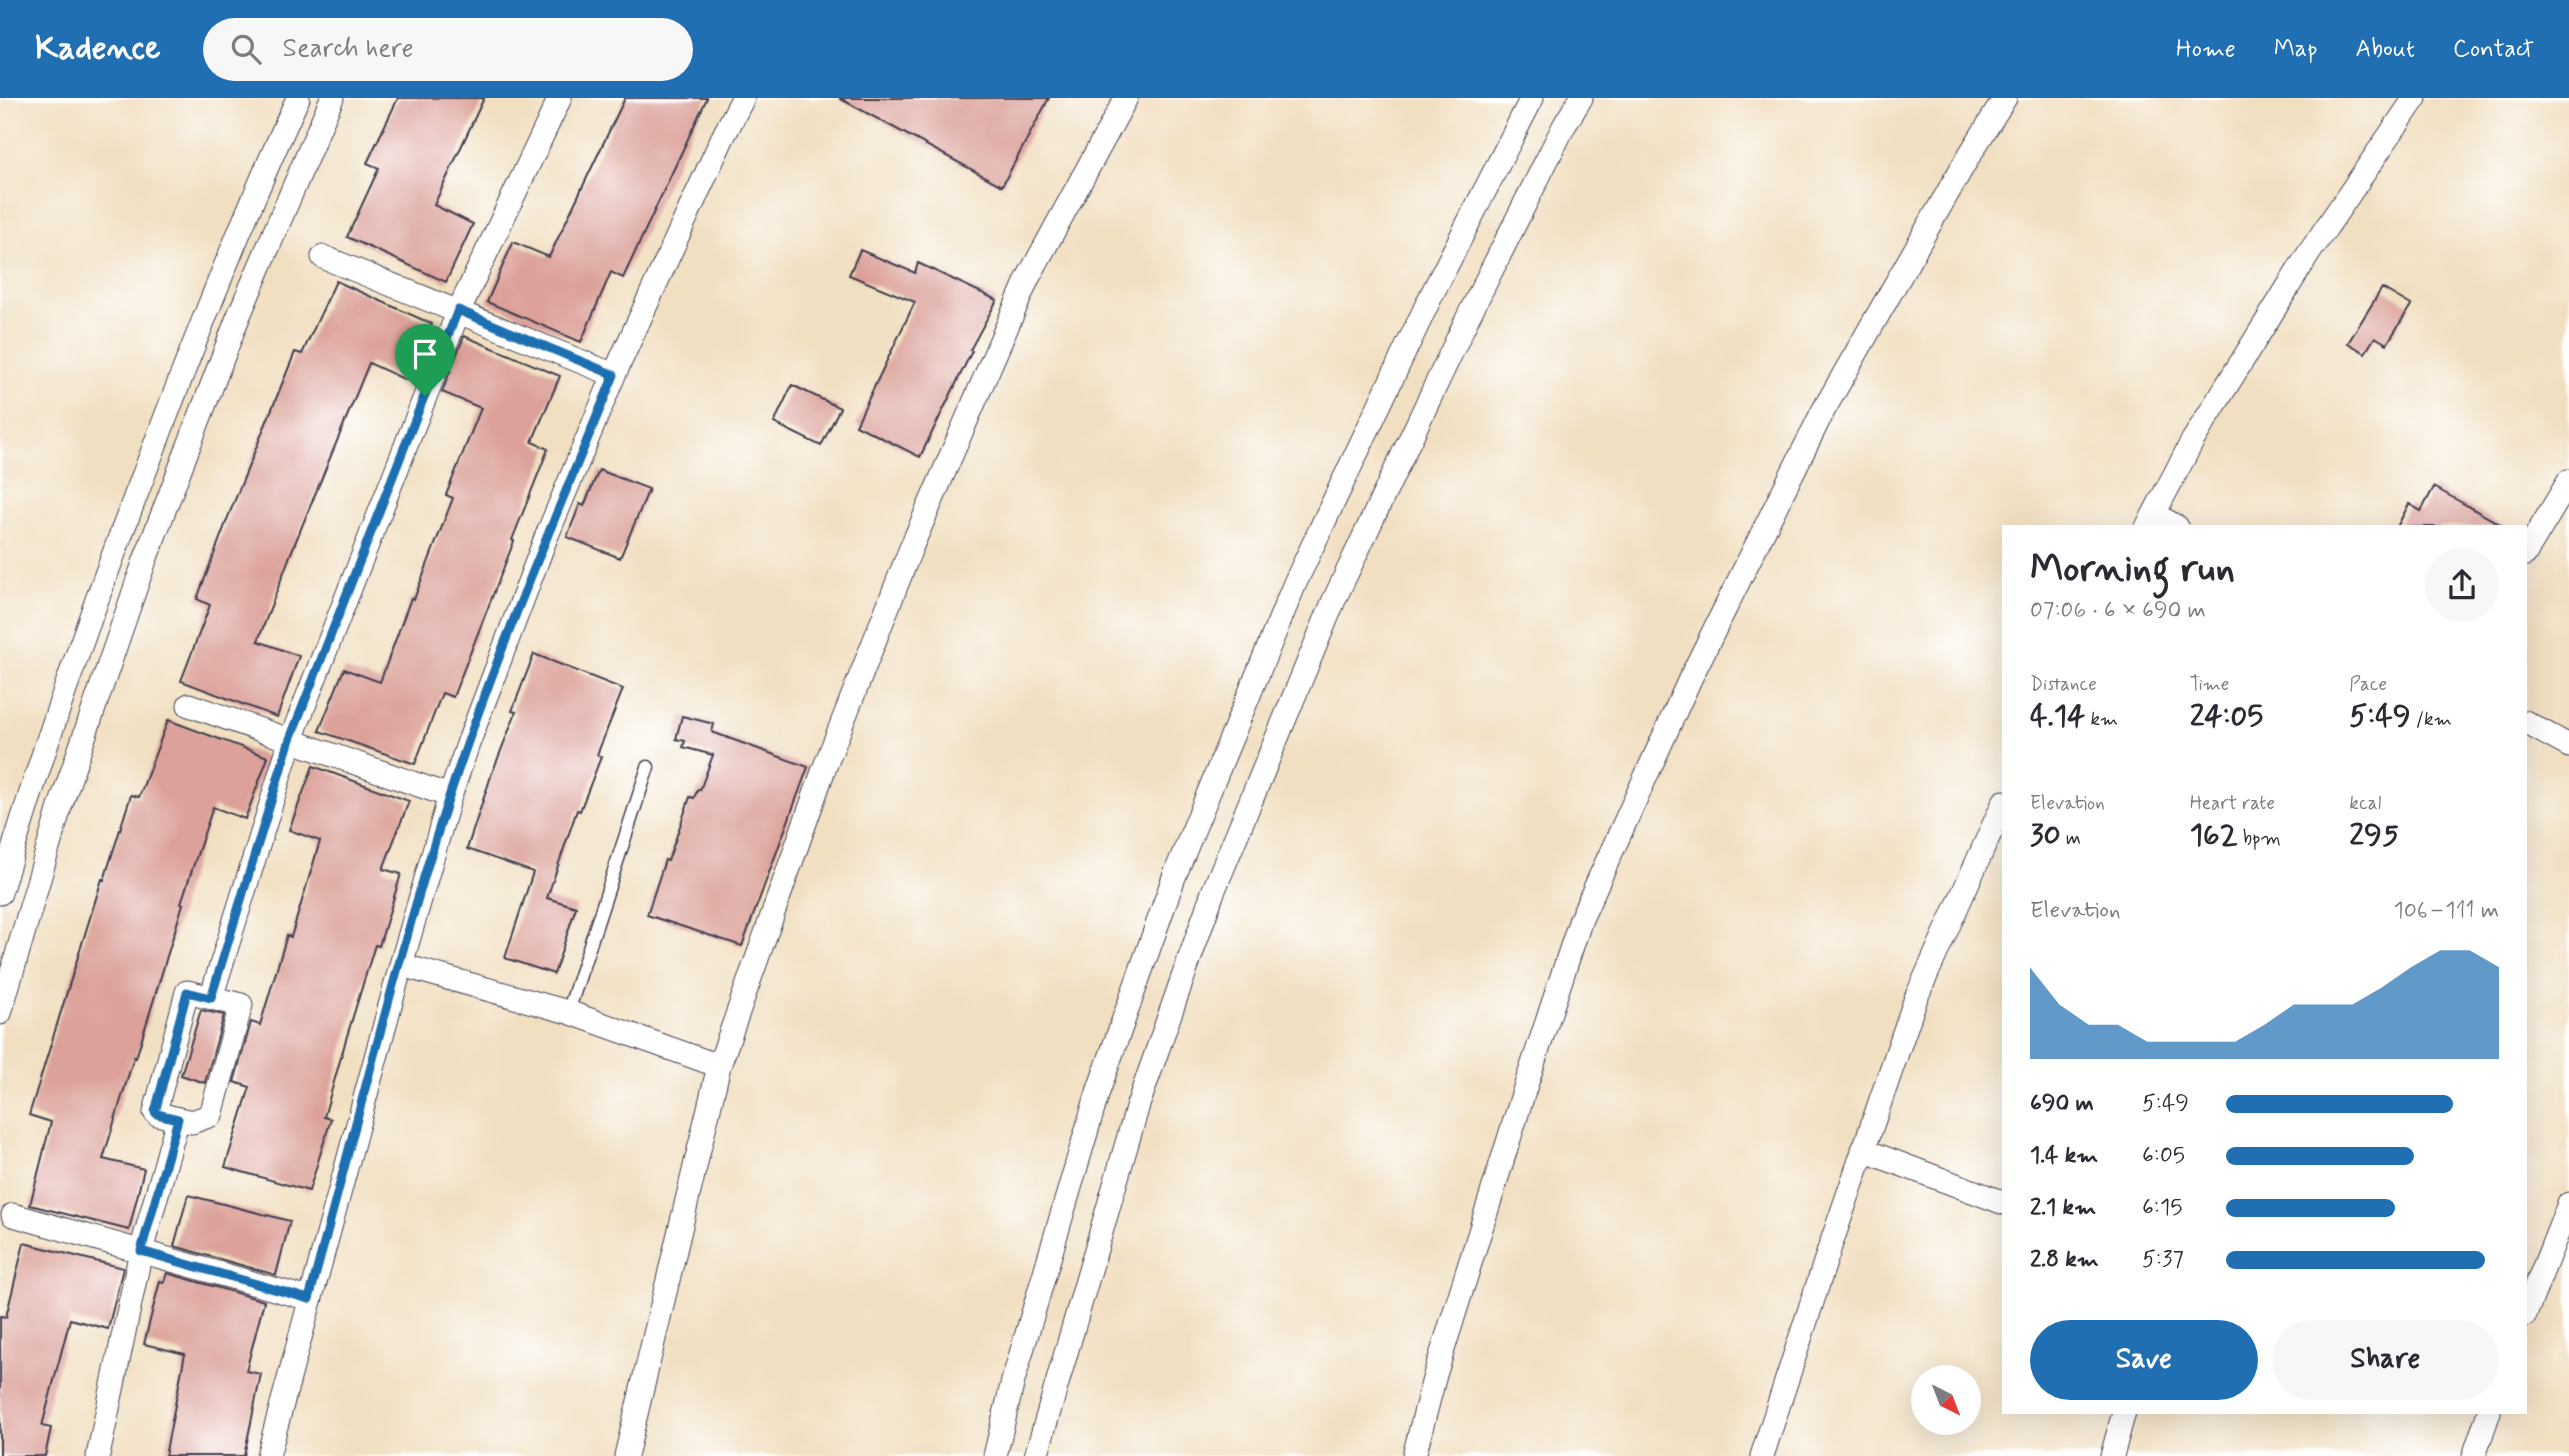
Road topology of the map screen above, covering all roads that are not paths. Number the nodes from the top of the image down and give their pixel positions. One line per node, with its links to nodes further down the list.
1 (298, 98): 24 (street)
2 (332, 98): 28 (street)
3 (560, 98): 11 (street)
4 (743, 98): 12 (street)
5 (1126, 98): 29 (street)
6 (1532, 98): 43 (street)
7 (1581, 98): 44 (street)
8 (2005, 98): 45 (street)
9 (2415, 98): 14 (street)
10 (323, 257): 11 (street)
11 (458, 310): 12 (street); 19 (street)
12 (614, 375): 22 (street)
13 (2569, 481): 16 (street)
14 (2151, 520): 15 (street)
15 (2170, 525)
16 (2527, 551)
17 (189, 705): 19 (street)
18 (2527, 723): 20 (street)
19 (290, 739): 22 (street); 26 (street)
20 (2569, 746)
21 (649, 766): 27 (lane)
22 (450, 796): 25 (street)
23 (2002, 806): 31 (street)
24 (0, 893)
25 (401, 965): 27 (street); 36 (street)
26 (211, 998): 30 (street); 30 (street)
27 (568, 1012): 29 (street)
28 (0, 1013)
29 (719, 1066): 42 (street)
30 (178, 1119): 35 (street)
31 (1863, 1150): 32 (street); 46 (street)
32 (2002, 1202)
33 (2569, 1203): 37 (street)
34 (13, 1215): 35 (street)
35 (141, 1251): 36 (street); 40 (street)
36 (309, 1299): 41 (street)
37 (2527, 1310)
38 (2123, 1414): 47 (street)
39 (2488, 1414): 48 (street)
40 (98, 1456)
41 (268, 1456)
42 (626, 1456)
43 (995, 1456)
44 (1036, 1456)
45 (1414, 1456)
46 (1762, 1456)
47 (2112, 1456)
48 (2474, 1456)

